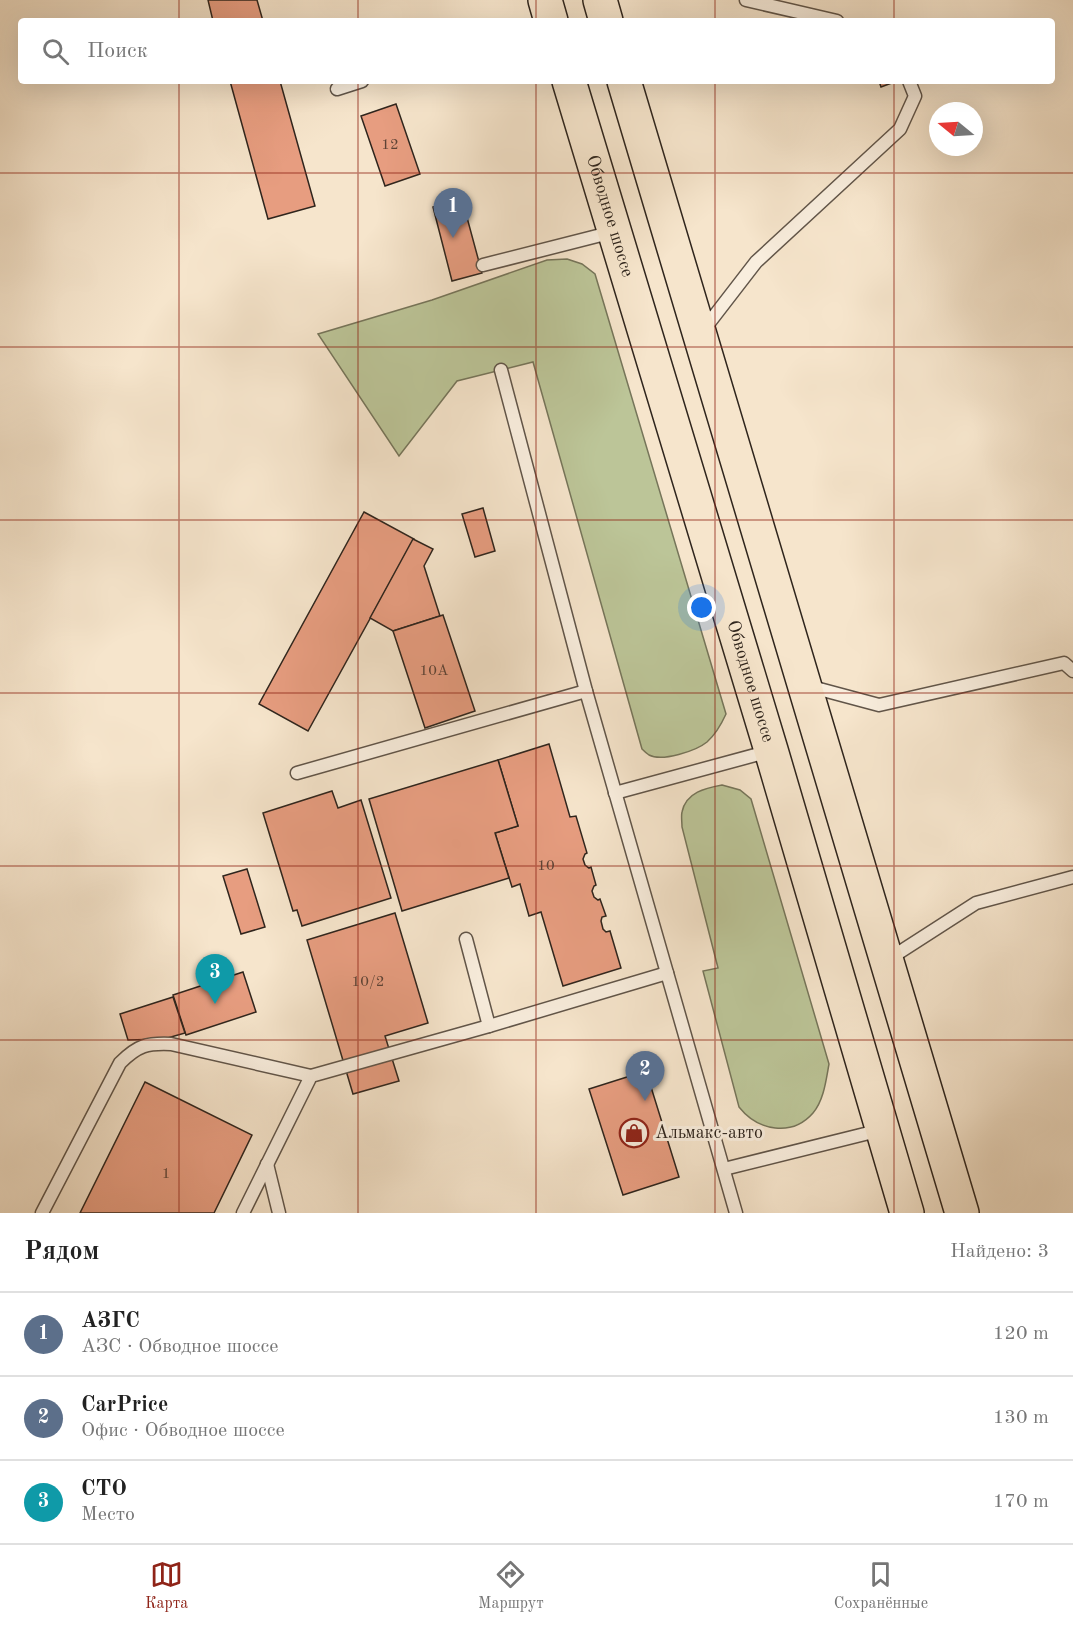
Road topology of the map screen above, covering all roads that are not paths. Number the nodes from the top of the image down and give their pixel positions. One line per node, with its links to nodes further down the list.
1 (545, 0): 4 (main road)
2 (600, 0): 5 (main road)
3 (746, 0): 6 (lane)
4 (550, 18)
5 (605, 18)
6 (824, 18)
7 (353, 84): 11 (lane)
8 (570, 84): 12 (main road, Обводное шоссе)
9 (625, 84): 14 (main road)
10 (910, 84): 14 (lane)
11 (337, 89)
12 (614, 232): 13 (lane); 19 (main road, Обводное шоссе)
13 (483, 265)
14 (700, 335): 17 (main road)
15 (501, 370): 18 (lane)
16 (1068, 667): 17 (lane)
17 (804, 685): 24 (main road)
18 (586, 691): 20 (lane); 21 (lane)
19 (771, 750): 21 (lane); 28 (main road, Обводное шоссе)
20 (297, 773)
21 (615, 794): 25 (lane)
22 (1073, 877): 24 (lane)
23 (466, 939): 26 (lane)
24 (888, 960): 36 (main road)
25 (667, 973): 26 (lane); 30 (lane)
26 (489, 1026): 27 (lane)
27 (311, 1076): 29 (lane); 31 (lane)
28 (882, 1130): 30 (lane); 35 (main road, Обводное шоссе)
29 (267, 1164): 32 (lane); 33 (lane)
30 (724, 1169): 34 (lane)
31 (42, 1213)
32 (243, 1213)
33 (279, 1213)
34 (736, 1213)
35 (908, 1213)
36 (962, 1213)

